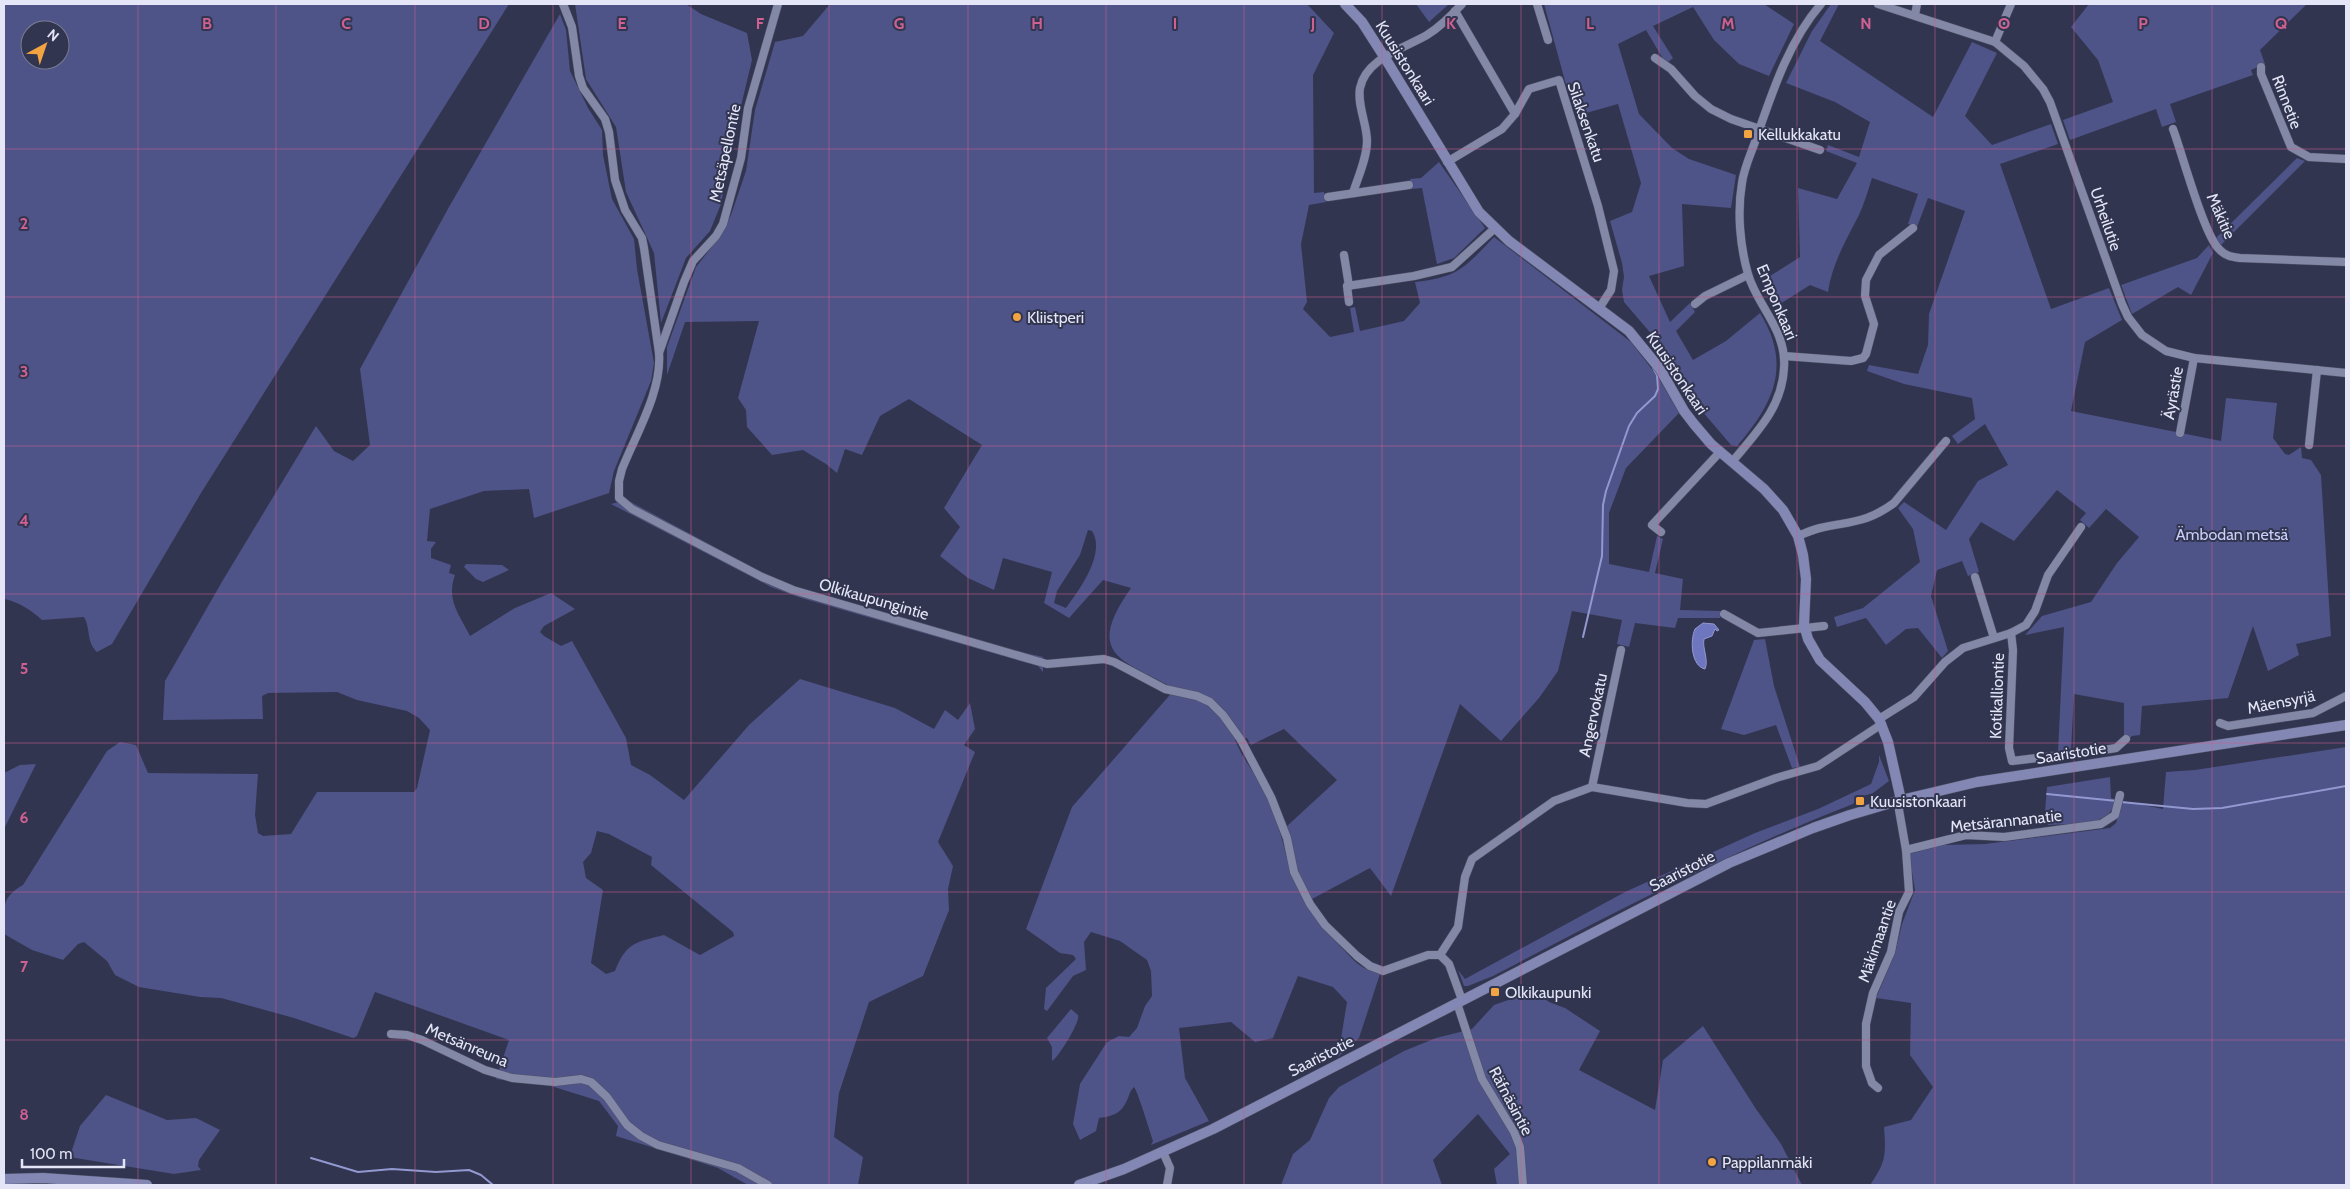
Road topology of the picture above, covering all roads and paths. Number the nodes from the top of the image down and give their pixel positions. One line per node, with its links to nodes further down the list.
1 (563, 4): 35 (street, Olkikaupungintie)
2 (778, 4): 35 (street, Metsäpellontie)
3 (1345, 4): 14 (main road, Kuusistonkaari)
4 (1462, 4): 10 (street)
5 (1537, 4): 12 (street)
6 (1821, 4): 18 (street, Emponkaari)
7 (1878, 4): 11 (street, Urheilutie)
8 (1917, 4): 11 (street)
9 (2011, 4): 13 (street)
10 (1455, 12): 14 (street); 17 (street)
11 (1915, 16): 13 (street, Urheilutie)
12 (1548, 40)
13 (1995, 42): 37 (street, Urheilutie)
14 (1385, 58): 22 (main road, Kuusistonkaari); 24 (street)
15 (1655, 58): 18 (street)
16 (2262, 67): 21 (street, Rinnetie)
17 (1515, 114): 22 (street, Silaksenkatu); 34 (street, Silaksenkatu)
18 (1760, 128): 20 (street); 30 (street, Emponkaari)
19 (2173, 129): 29 (street, Mäkitie)
20 (1820, 150)
21 (2346, 159)
22 (1447, 162): 27 (main road, Kuusistonkaari)
23 (1409, 185): 24 (street)
24 (1353, 193): 25 (street)
25 (1328, 197)
26 (1912, 228): 36 (street)
27 (1494, 229): 31 (street); 34 (main road, Kuusistonkaari)
28 (1344, 255): 31 (street)
29 (2346, 262)
30 (1748, 275): 33 (street); 36 (street, Emponkaari)
31 (1349, 286): 32 (street)
32 (1349, 302)
33 (1694, 304)
34 (1600, 307): 43 (main road, Kuusistonkaari)
35 (659, 354): 64 (street, Olkikaupungintie)
36 (1784, 356): 44 (street, Emponkaari)
37 (2194, 358): 38 (street, Urheilutie); 40 (street, Äyrästie)
38 (2317, 370): 39 (street, Urheilutie); 42 (street)
39 (2346, 373)
40 (2180, 433)
41 (1946, 441): 47 (street)
42 (2309, 445)
43 (1720, 452): 44 (main road, Kuusistonkaari); 46 (street)
44 (1732, 462): 47 (main road, Kuusistonkaari)
45 (2081, 527): 52 (street)
46 (1661, 532)
47 (1798, 536): 51 (main road, Kuusistonkaari)
48 (1975, 577): 53 (street)
49 (1724, 614): 51 (street)
50 (1824, 626): 51 (street)
51 (1805, 629): 56 (main road, Kuusistonkaari)
52 (2011, 633): 53 (street); 59 (street, Kotikalliontie)
53 (1994, 638): 56 (street)
54 (1622, 650): 60 (street, Angervokatu)
55 (2346, 696): 57 (street, Mäensyrjä)
56 (1880, 721): 60 (street); 62 (main road, Kuusistonkaari)
57 (2220, 723)
58 (2346, 725): 62 (main road, Saaristotie)
59 (2126, 739)
60 (1592, 787): 64 (street)
61 (2120, 795): 63 (street, Metsärannanatie)
62 (1901, 800): 63 (street, Mäkimaantie); 65 (main road, Saaristotie)
63 (1906, 850): 67 (street, Mäkimaantie)
64 (1440, 955): 65 (street)
65 (1459, 1002): 68 (main road, Saaristotie); 74 (street, Räfnäsintie)
66 (391, 1034): 71 (street, Metsänreuna)
67 (1878, 1088)
68 (1163, 1152): 72 (main road, Saaristotie); 73 (street)
69 (4, 1179): 70 (main road)
70 (147, 1185)
71 (768, 1185)
72 (1078, 1185)
73 (1167, 1185)
74 (1523, 1185)

